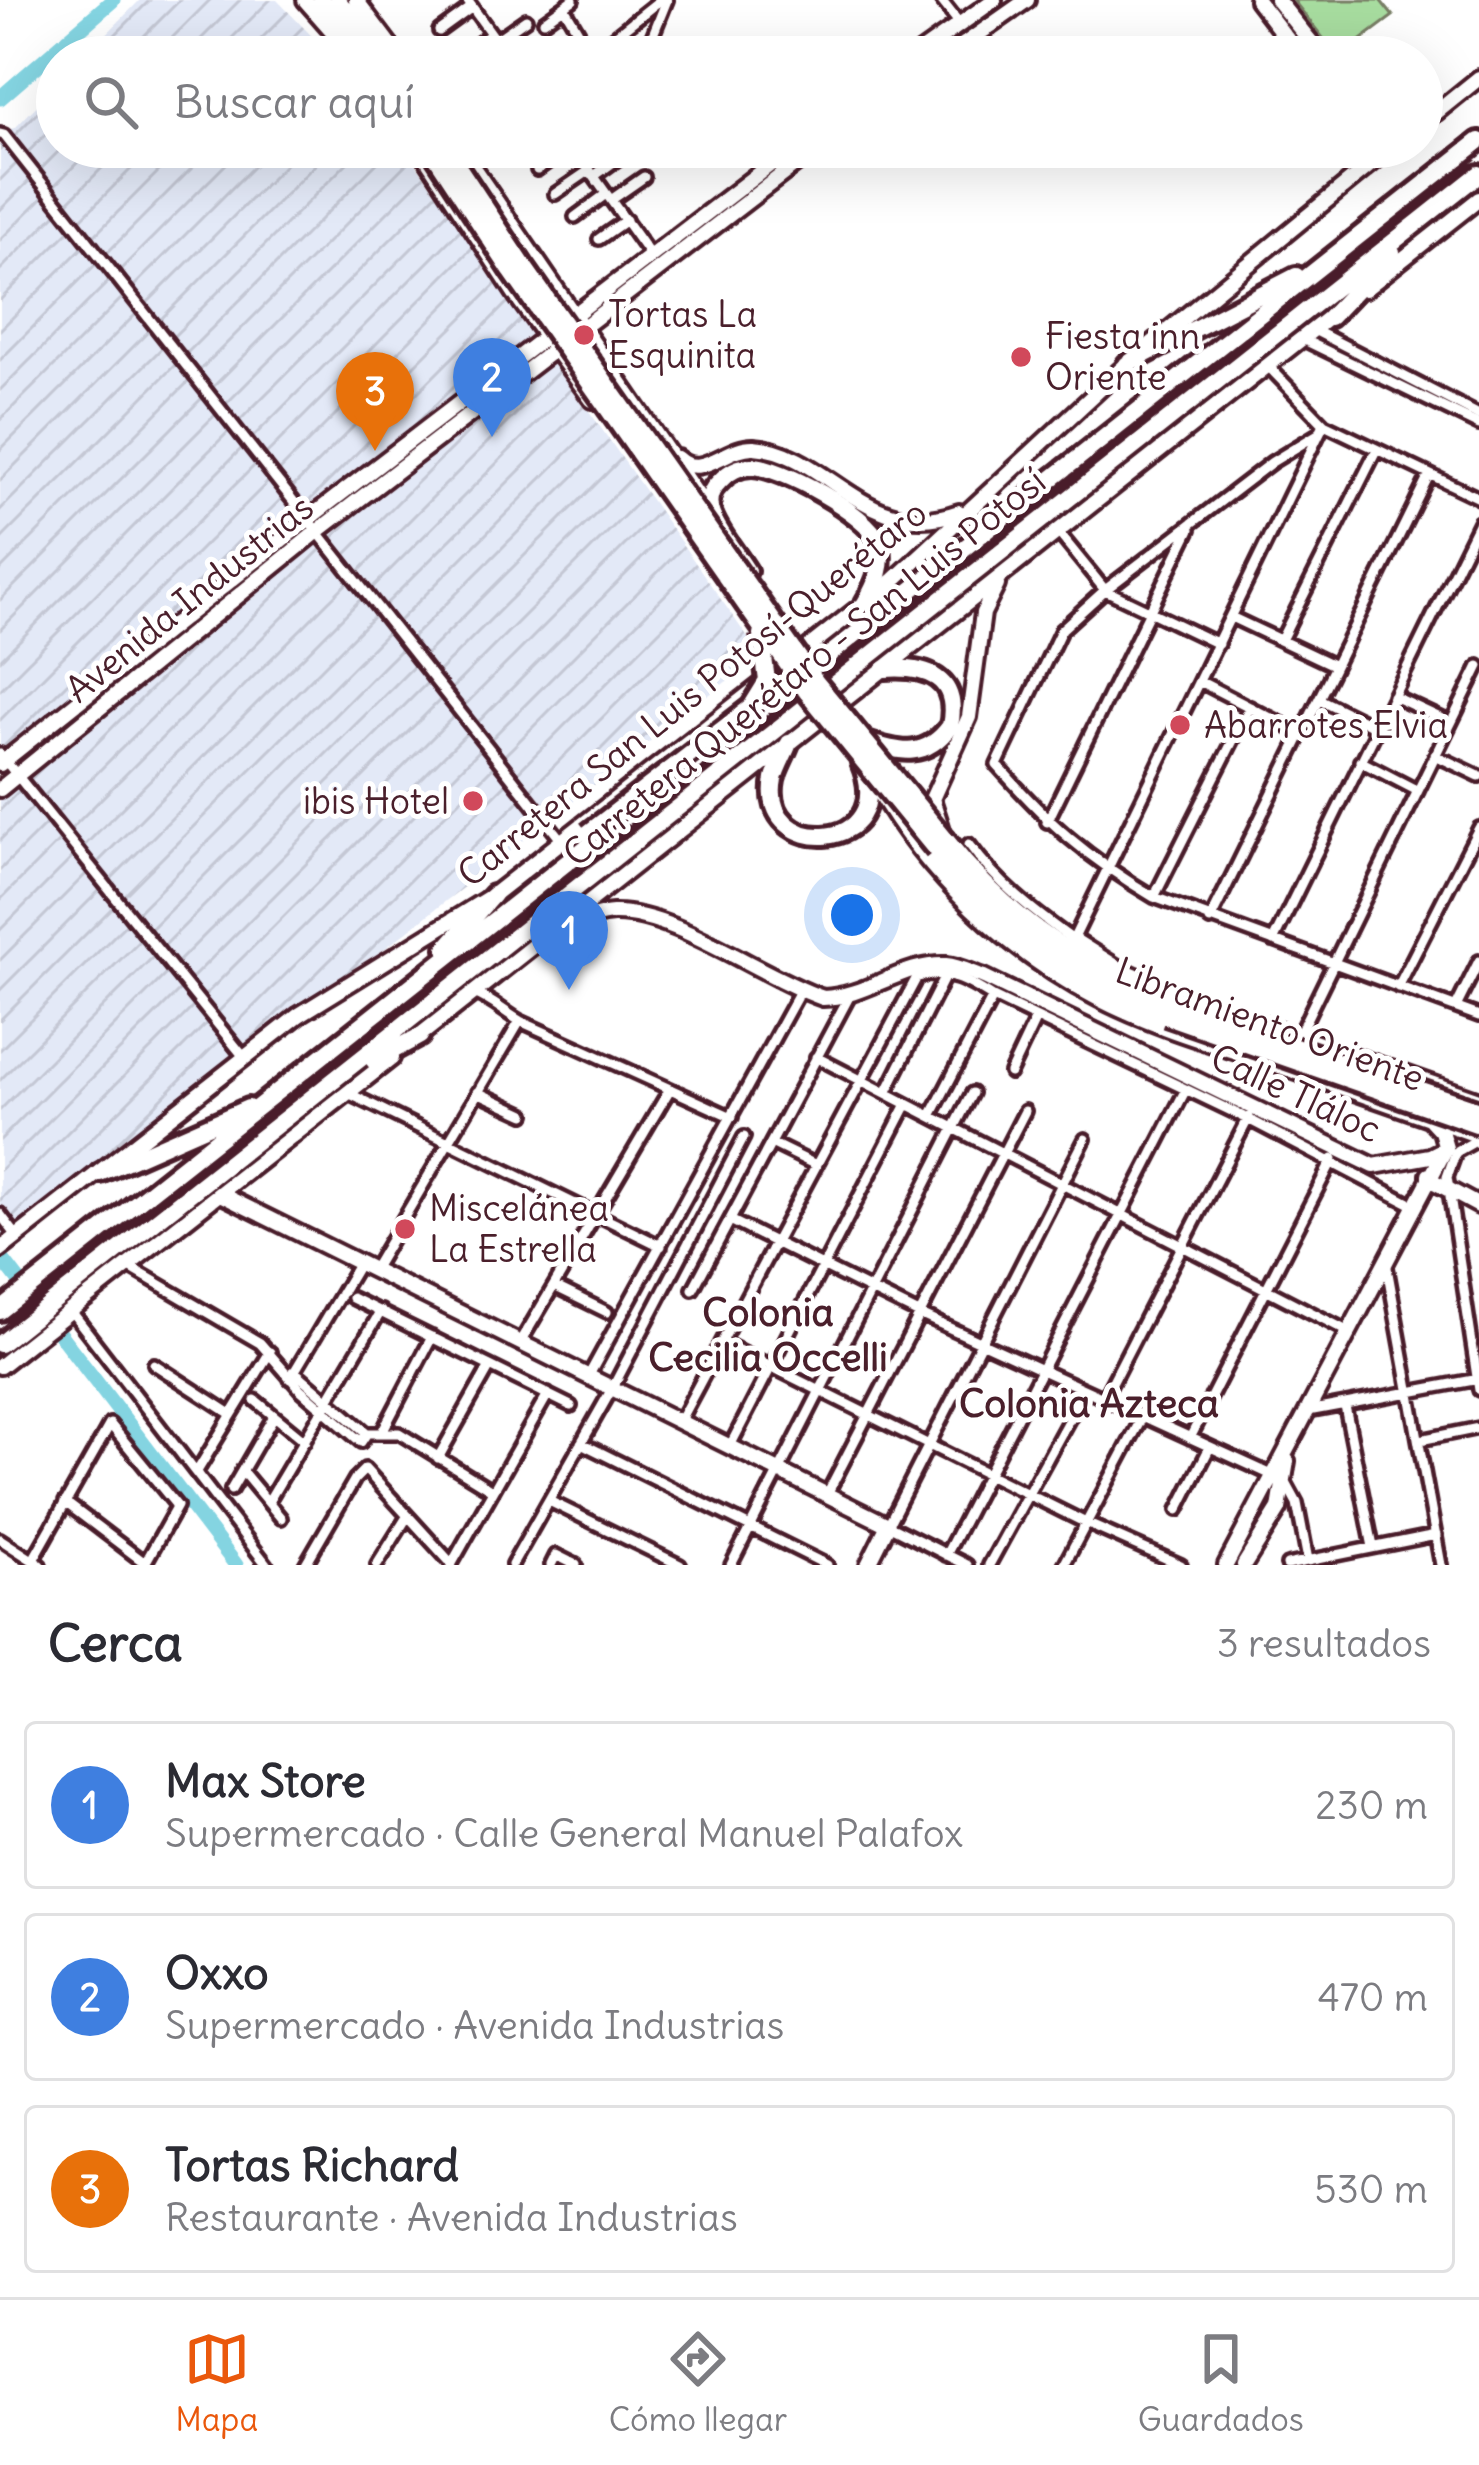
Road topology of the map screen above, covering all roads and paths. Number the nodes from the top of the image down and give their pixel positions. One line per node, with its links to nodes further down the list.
1 (305, 0): 18 (main road)
2 (321, 0): 19 (highway)
3 (338, 0): 20 (highway)
4 (356, 0): 21 (main road)
5 (486, 0): 13 (street)
6 (663, 0): 25 (street); 26 (street)
7 (940, 0): 16 (street)
8 (994, 0): 16 (main road)
9 (1027, 0): 29 (main road)
10 (1257, 0): 30 (main road)
11 (1277, 0): 31 (main road)
12 (568, 3): 15 (street); 24 (street)
13 (471, 6): 17 (street); 22 (street)
14 (526, 19): 23 (street)
15 (544, 21)
16 (960, 24): 27 (main road); 28 (main road)
17 (439, 32)
18 (337, 36)
19 (353, 36)
20 (368, 36)
21 (383, 36)
22 (493, 36)
23 (496, 36)
24 (583, 36)
25 (617, 36)
26 (651, 36)
27 (945, 36)
28 (960, 36)
29 (976, 36)
30 (1285, 36)
31 (1306, 36)
32 (1479, 78): 33 (main road)
33 (1443, 107)
34 (2, 135): 87 (street)
35 (1479, 141): 58 (highway, Carretera Querétaro - San Luis Potosí)
36 (433, 168): 61 (main road)
37 (444, 168): 88 (highway, bridge)
38 (459, 168): 92 (highway, bridge)
39 (473, 168): 59 (main road)
40 (540, 168): 46 (street)
41 (589, 168): 47 (street)
42 (601, 168): 47 (street)
43 (765, 168): 57 (main road, Avenida Industrias)
44 (790, 168): 63 (main road, Avenida Industrias)
45 (1360, 168): 72 (main road, Carretera San Luis Potosí-Querétaro)
46 (537, 170)
47 (592, 173): 50 (street); 51 (street)
48 (1479, 174): 53 (highway, Carretera Querétaro - San Luis Potosí)
49 (644, 177): 51 (street)
50 (555, 194)
51 (609, 197): 54 (street); 55 (street)
52 (1479, 199): 65 (main road)
53 (1430, 212): 65 (highway); 157 (highway, Carretera Querétaro - San Luis Potosí)
54 (575, 217)
55 (626, 220): 56 (street); 57 (street)
56 (598, 238)
57 (650, 254): 62 (main road, Avenida Industrias)
58 (1328, 259): 72 (highway); 135 (highway, Carretera Querétaro - San Luis Potosí)
59 (544, 276): 60 (main road); 61 (main road)
60 (558, 296): 62 (main road); 66 (main road)
61 (517, 297): 64 (main road)
62 (590, 301): 66 (main road, Avenida Industrias)
63 (605, 309): 66 (main road, Avenida Industrias); 71 (main road)
64 (531, 316): 68 (main road); 69 (main road)
65 (1330, 316): 67 (main road)
66 (577, 321): 68 (main road, Avenida Industrias); 71 (main road)
67 (1308, 334): 70 (street); 73 (main road)
68 (549, 342): 69 (main road, Avenida Industrias); 74 (main road, Avenida Industrias); 75 (main road)
69 (524, 352): 87 (main road, Avenida Industrias)
70 (1345, 353): 76 (street); 77 (street)
71 (600, 354): 75 (main road); 79 (main road)
72 (1127, 364): 83 (main road, Carretera San Luis Potosí-Querétaro)
73 (1268, 366): 78 (street); 89 (main road)
74 (525, 371): 75 (main road); 87 (main road, Avenida Industrias)
75 (574, 376): 88 (main road)
76 (1479, 415)
77 (1479, 424)
78 (1321, 429): 80 (street); 86 (street); 95 (street)
79 (662, 442): 83 (main road); 84 (main road)
80 (1376, 451): 81 (street); 97 (street)
81 (1429, 475): 82 (street); 99 (street)
82 (1479, 498)
83 (970, 508): 93 (main road, Carretera San Luis Potosí-Querétaro)
84 (712, 516): 92 (highway, bridge); 93 (highway)
85 (1479, 522): 104 (street)
86 (1192, 524): 91 (street); 94 (street)
87 (313, 525): 113 (main road, Avenida Industrias); 115 (main road, Avenida Industrias); 121 (street)
88 (693, 528): 96 (highway, bridge)
89 (1058, 532): 90 (main road); 91 (street)
90 (1002, 576): 101 (main road); 123 (main road)
91 (1105, 590): 94 (street); 119 (street)
92 (759, 599): 103 (highway, bridge)
93 (865, 603): 121 (main road, Carretera San Luis Potosí-Querétaro)
94 (1150, 612): 98 (street); 119 (street)
95 (1231, 616): 97 (street); 98 (street)
96 (758, 621): 103 (highway, bridge); 129 (highway, bridge)
97 (1281, 640): 99 (street)
98 (1218, 644): 102 (street)
99 (1335, 666): 105 (street)
100 (1479, 666): 107 (street)
101 (884, 669): 110 (main road); 111 (highway)
102 (1199, 681): 106 (street); 124 (street)
103 (811, 687): 111 (highway, Libramiento Oriente, bridge)
104 (1393, 696): 107 (street); 108 (street)
105 (1319, 699): 108 (street); 109 (street)
106 (1250, 707): 109 (street); 126 (street)
107 (1451, 724): 112 (street)
108 (1378, 728): 114 (street)
109 (1302, 734): 127 (street)
110 (789, 743): 111 (highway, bridge); 128 (main road)
111 (861, 746): 123 (highway, Libramiento Oriente, bridge); 144 (main road, Libramiento Oriente)
112 (1435, 755): 116 (street); 118 (street)
113 (2, 759): 115 (street)
114 (1360, 761): 118 (street); 131 (street)
115 (17, 776): 117 (main road, Avenida Industrias); 153 (street)
116 (1479, 776)
117 (0, 789)
118 (1418, 790): 133 (street)
119 (1047, 822): 124 (street)
120 (1479, 828): 137 (street)
121 (562, 841): 125 (main road, Carretera San Luis Potosí-Querétaro)
122 (969, 844): 130 (street)
123 (941, 845): 136 (highway, Libramiento Oriente)
124 (1107, 869): 126 (street); 130 (street)
125 (493, 895): 129 (highway); 153 (main road, Carretera San Luis Potosí-Querétaro)
126 (1154, 896): 127 (street)
127 (1210, 920): 131 (street)
128 (547, 935): 138 (main road); 140 (main road)
129 (456, 937): 135 (highway)
130 (1073, 940): 136 (highway); 144 (main road)
131 (1273, 941): 133 (street)
132 (1479, 961): 142 (street)
133 (1334, 962): 137 (street); 150 (street)
134 (947, 969): 139 (main road); 141 (street, Calle Tláloc); 148 (main road, Calle Tláloc); 155 (street); 161 (street)
135 (417, 981): 163 (highway, Carretera Querétaro - San Luis Potosí)
136 (1107, 983): 144 (highway, Libramiento Oriente)
137 (1399, 987): 142 (street)
138 (474, 993): 147 (street); 149 (main road)
139 (850, 995): 140 (main road); 143 (street)
140 (798, 996): 143 (street); 170 (street)
141 (993, 997): 146 (street, Calle Tláloc); 169 (street)
142 (1456, 1007): 145 (street)
143 (842, 1010): 152 (street)
144 (1168, 1010): 150 (main road); 164 (highway, Libramiento Oriente, bridge); 171 (main road, Libramiento Oriente); 174 (highway, Libramiento Oriente, bridge)
145 (1479, 1016)
146 (1036, 1018): 148 (street, Calle Tláloc); 154 (street)
147 (520, 1021): 158 (street); 160 (street)
148 (1074, 1029): 151 (main road, Calle Tláloc)
149 (420, 1036): 157 (highway)
150 (1298, 1036): 156 (main road)
151 (1127, 1055): 159 (street, Calle Tláloc); 167 (main road, Calle Tláloc)
152 (816, 1057): 155 (street); 178 (street)
153 (244, 1058): 184 (main road, Carretera San Luis Potosí-Querétaro)
154 (1010, 1073)
155 (861, 1080): 161 (street); 183 (street)
156 (1440, 1086): 164 (main road); 171 (main road)
157 (342, 1087): 177 (street); 188 (main road); 208 (highway, Carretera Querétaro - San Luis Potosí)
158 (670, 1089): 170 (street); 192 (street)
159 (1185, 1091): 167 (street, Calle Tláloc); 193 (street)
160 (477, 1092): 168 (street); 177 (street)
161 (886, 1093): 165 (street)
162 (972, 1094): 172 (street)
163 (271, 1098): 184 (highway); 209 (highway, Carretera Querétaro - San Luis Potosí)
164 (1478, 1100): 173 (main road); 174 (main road)
165 (907, 1104): 169 (street); 202 (street)
166 (1025, 1111): 180 (street)
167 (1251, 1113): 181 (main road, Calle Tláloc); 198 (street)
168 (526, 1114)
169 (931, 1116): 172 (street)
170 (732, 1118): 197 (street)
171 (1429, 1118): 173 (main road, Libramiento Oriente); 179 (main road)
172 (954, 1128): 180 (street); 206 (street)
173 (1456, 1128): 174 (main road, Libramiento Oriente); 179 (main road)
174 (1479, 1133): 187 (street)
175 (745, 1137): 227 (street)
176 (1085, 1139): 186 (street)
177 (447, 1141): 192 (street); 201 (street)
178 (771, 1143): 183 (street); 194 (street)
179 (1445, 1148): 182 (main road, Calle Tláloc); 185 (main road)
180 (1003, 1153): 186 (street); 212 (street)
181 (1335, 1155): 182 (main road, Calle Tláloc); 190 (street, Calle Tláloc); 205 (street)
182 (1423, 1157): 185 (main road, Calle Tláloc)
183 (816, 1165): 195 (street)
184 (100, 1173): 196 (main road, Carretera San Luis Potosí-Querétaro)
185 (1429, 1180): 187 (main road); 190 (main road)
186 (1063, 1184): 193 (street); 217 (street)
187 (1448, 1190): 189 (main road); 228 (street)
188 (220, 1194): 200 (main road); 201 (main road)
189 (1479, 1205)
190 (1415, 1206): 199 (main road)
191 (0, 1214): 196 (street)
192 (596, 1214): 197 (street); 203 (street)
193 (1123, 1215): 198 (street); 225 (street)
194 (730, 1220): 195 (street); 204 (street)
195 (775, 1242): 202 (street); 216 (street)
196 (8, 1244)
197 (661, 1246): 227 (street)
198 (1183, 1246): 205 (street); 233 (street)
199 (1386, 1262): 214 (main road); 231 (street)
200 (128, 1266): 208 (main road); 220 (street)
201 (366, 1266): 218 (main road); 226 (street)
202 (823, 1266): 206 (street); 224 (street)
203 (554, 1286): 211 (street); 218 (street)
204 (693, 1289)
205 (1266, 1289): 214 (street); 247 (street)
206 (871, 1291): 212 (street); 230 (street)
207 (352, 1298): 210 (street)
208 (65, 1308): 213 (highway, Carretera Querétaro - San Luis Potosí); 258 (street)
209 (3, 1309)
210 (381, 1311): 215 (street); 237 (street)
211 (607, 1312)
212 (919, 1314): 217 (street); 240 (street)
213 (32, 1330): 219 (highway, Carretera Querétaro - San Luis Potosí); 222 (main road)
214 (1349, 1332): 238 (main road)
215 (432, 1337): 223 (street); 245 (street)
216 (722, 1342): 224 (street); 243 (street)
217 (982, 1342): 225 (street); 251 (street)
218 (520, 1343): 227 (main road)
219 (0, 1344)
220 (269, 1352): 226 (street); 239 (street)
221 (154, 1364): 239 (street)
222 (0, 1366)
223 (490, 1366): 232 (street); 254 (street)
224 (771, 1366): 230 (street); 252 (street)
225 (1042, 1370): 229 (street); 259 (street)
226 (293, 1375): 237 (street)
227 (601, 1381): 243 (main road); 250 (street)
228 (1478, 1383): 231 (street)
229 (1085, 1390): 233 (street); 263 (street)
230 (820, 1391): 240 (street); 256 (street)
231 (1411, 1392): 236 (street); 248 (street)
232 (548, 1394): 235 (street); 262 (street)
233 (1104, 1398): 242 (street)
234 (255, 1400): 241 (street)
235 (571, 1406)
236 (1345, 1406): 238 (street); 276 (street)
237 (326, 1407): 246 (street); 249 (street)
238 (1308, 1411): 260 (main road)
239 (231, 1414): 258 (street)
240 (867, 1415): 251 (street); 264 (street)
241 (274, 1416): 249 (street); 257 (street)
242 (1143, 1416): 247 (street); 271 (street)
243 (680, 1420): 252 (main road)
244 (1479, 1428): 248 (street)
245 (383, 1430): 246 (street); 254 (street)
246 (364, 1438): 255 (street)
247 (1190, 1438): 253 (street)
248 (1420, 1440): 274 (street)
249 (304, 1442): 266 (street)
250 (580, 1443): 267 (street); 273 (street)
251 (929, 1445): 259 (street); 272 (street)
252 (730, 1446): 256 (main road)
253 (1210, 1447): 260 (street); 268 (street)
254 (438, 1458): 262 (street)
255 (365, 1469): 269 (street); 284 (street)
256 (779, 1470): 264 (main road); 273 (street)
257 (242, 1471): 261 (street); 266 (street)
258 (196, 1473): 283 (street)
259 (988, 1474): 263 (street); 277 (street)
260 (1280, 1479): 278 (street); 297 (main road); 298 (main road)
261 (231, 1490)
262 (492, 1490): 282 (street)
263 (1028, 1493): 271 (street); 294 (street)
264 (826, 1494): 272 (main road)
265 (65, 1502): 280 (street); 281 (street); 281 (street)
266 (268, 1502): 270 (street)
267 (549, 1502): 286 (street); 289 (street)
268 (1178, 1510)
269 (407, 1517): 282 (street); 285 (street)
270 (281, 1518)
271 (1086, 1522): 295 (street); 296 (street)
272 (888, 1526): 277 (street); 292 (main road)
273 (750, 1527): 290 (street); 291 (street)
274 (1436, 1535): 276 (street); 300 (street)
275 (0, 1539): 280 (street)
276 (1373, 1546): 279 (street)
277 (946, 1555): 293 (street)
278 (1308, 1560): 279 (street); 299 (street)
279 (1333, 1560)
280 (37, 1563)
281 (145, 1564)
282 (452, 1564)
283 (267, 1565)
284 (305, 1565)
285 (377, 1565)
286 (512, 1565)
287 (551, 1565): 288 (street)
288 (576, 1565)
289 (680, 1565)
290 (731, 1565)
291 (827, 1565)
292 (868, 1565)
293 (967, 1565)
294 (989, 1565)
295 (1064, 1565)
296 (1181, 1565)
297 (1226, 1565)
298 (1244, 1565)
299 (1287, 1565)
300 (1441, 1565)

